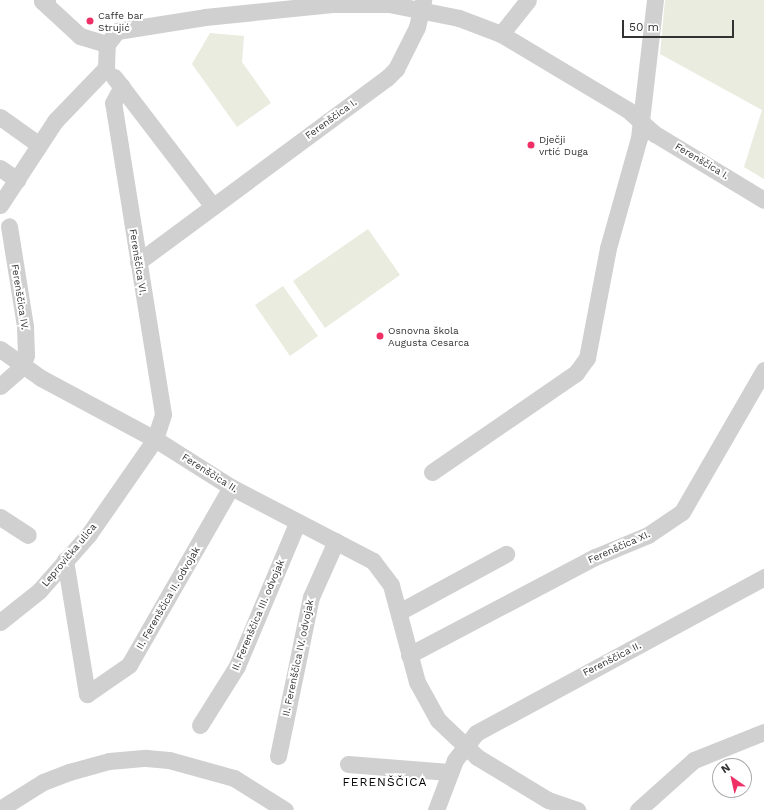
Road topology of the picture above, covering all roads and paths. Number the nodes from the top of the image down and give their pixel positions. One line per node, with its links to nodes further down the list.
1 (47, 0): 8 (street)
2 (528, 0): 7 (street)
3 (655, 0): 12 (street)
4 (333, 2): 5 (street, Ferenščica I.); 8 (street, Ferenščica I.)
5 (390, 2): 6 (street, Ferenščica I.)
6 (421, 5): 7 (street, Ferenščica I.); 18 (street, Ferenščica I.)
7 (506, 37): 12 (street, Ferenščica I.)
8 (107, 44): 9 (street)
9 (106, 68): 10 (street); 13 (street)
10 (122, 86): 18 (street); 20 (street, Ferenščica VI.)
11 (0, 117): 13 (street)
12 (640, 121): 16 (street, Ferenščica I.); 26 (street)
13 (38, 144): 15 (street)
14 (0, 168): 15 (street)
15 (17, 180): 17 (street)
16 (764, 200)
17 (0, 205)
18 (212, 205): 20 (street, Ferenščica I.)
19 (9, 226): 22 (street, Ferenščica IV.)
20 (138, 262): 25 (street, Ferenščica VI.)
21 (0, 349): 22 (street, Ferenščica II.)
22 (22, 367): 24 (street); 25 (street, Ferenščica II.)
23 (764, 370): 37 (street, Ferenščica XI.)
24 (0, 386)
25 (155, 439): 27 (street, Ferenščica II.); 33 (street, Leprovička ulica)
26 (432, 472)
27 (231, 487): 29 (street, Ferenščica II.); 33 (street, II. Ferenščica II. odvojak)
28 (0, 517): 30 (street)
29 (297, 523): 31 (street, Ferenščica II.); 38 (street, II. Ferenščica III. odvojak)
30 (28, 534)
31 (336, 541): 35 (street, Ferenščica II.); 41 (street, II. Ferenščica IV. odvojak)
32 (506, 554): 35 (street)
33 (65, 560): 36 (street, Leprovička ulica)
34 (764, 577): 40 (street, Ferenščica II.)
35 (399, 612): 37 (street, Ferenščica II.)
36 (0, 622)
37 (409, 655): 40 (street, Ferenščica II.)
38 (200, 725)
39 (764, 732): 49 (street)
40 (464, 746): 43 (street); 45 (street, Ferenščica II.)
41 (278, 756)
42 (348, 764): 43 (street)
43 (449, 772): 47 (street)
44 (3, 800): 46 (street)
45 (545, 805): 48 (street, Ferenščica II.)
46 (285, 810)
47 (436, 810)
48 (576, 810)
49 (638, 810)

